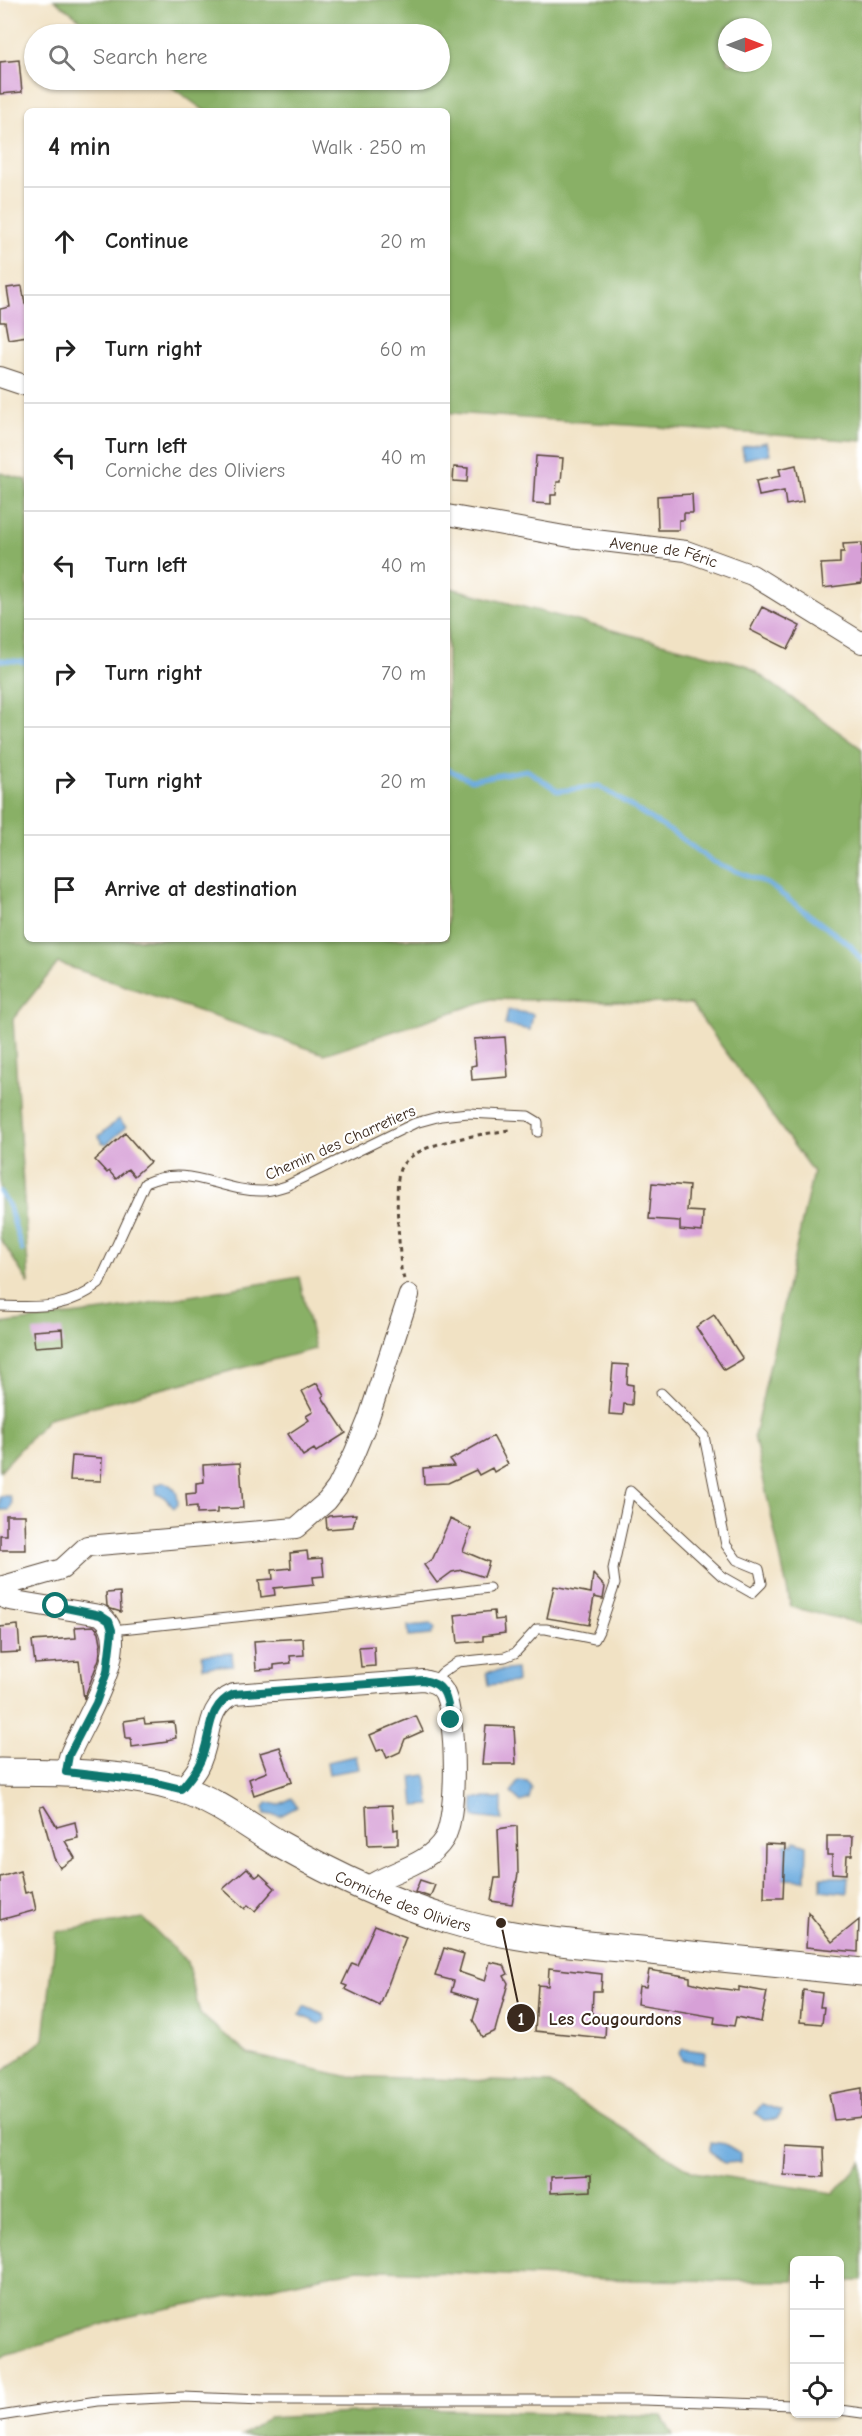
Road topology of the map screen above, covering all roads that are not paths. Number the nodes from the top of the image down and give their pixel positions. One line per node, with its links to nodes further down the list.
1 (0, 377): 2 (street)
2 (24, 385)
3 (450, 516): 4 (street, Avenue de Féric)
4 (862, 643)
5 (538, 1132): 7 (lane, Chemin des Charretiers)
6 (409, 1295): 10 (street)
7 (0, 1306)
8 (661, 1393): 12 (lane)
9 (489, 1588): 11 (lane)
10 (0, 1592): 11 (street)
11 (112, 1630): 14 (street)
12 (434, 1682): 15 (street); 16 (street)
13 (0, 1772): 14 (street, Corniche des Oliviers)
14 (66, 1772): 15 (street, Corniche des Oliviers)
15 (181, 1789): 16 (street, Corniche des Oliviers)
16 (367, 1887): 17 (street, Corniche des Oliviers)
17 (862, 1972)
18 (790, 2405): 21 (lane)
19 (844, 2411): 20 (lane)
20 (862, 2413)
21 (0, 2416)

